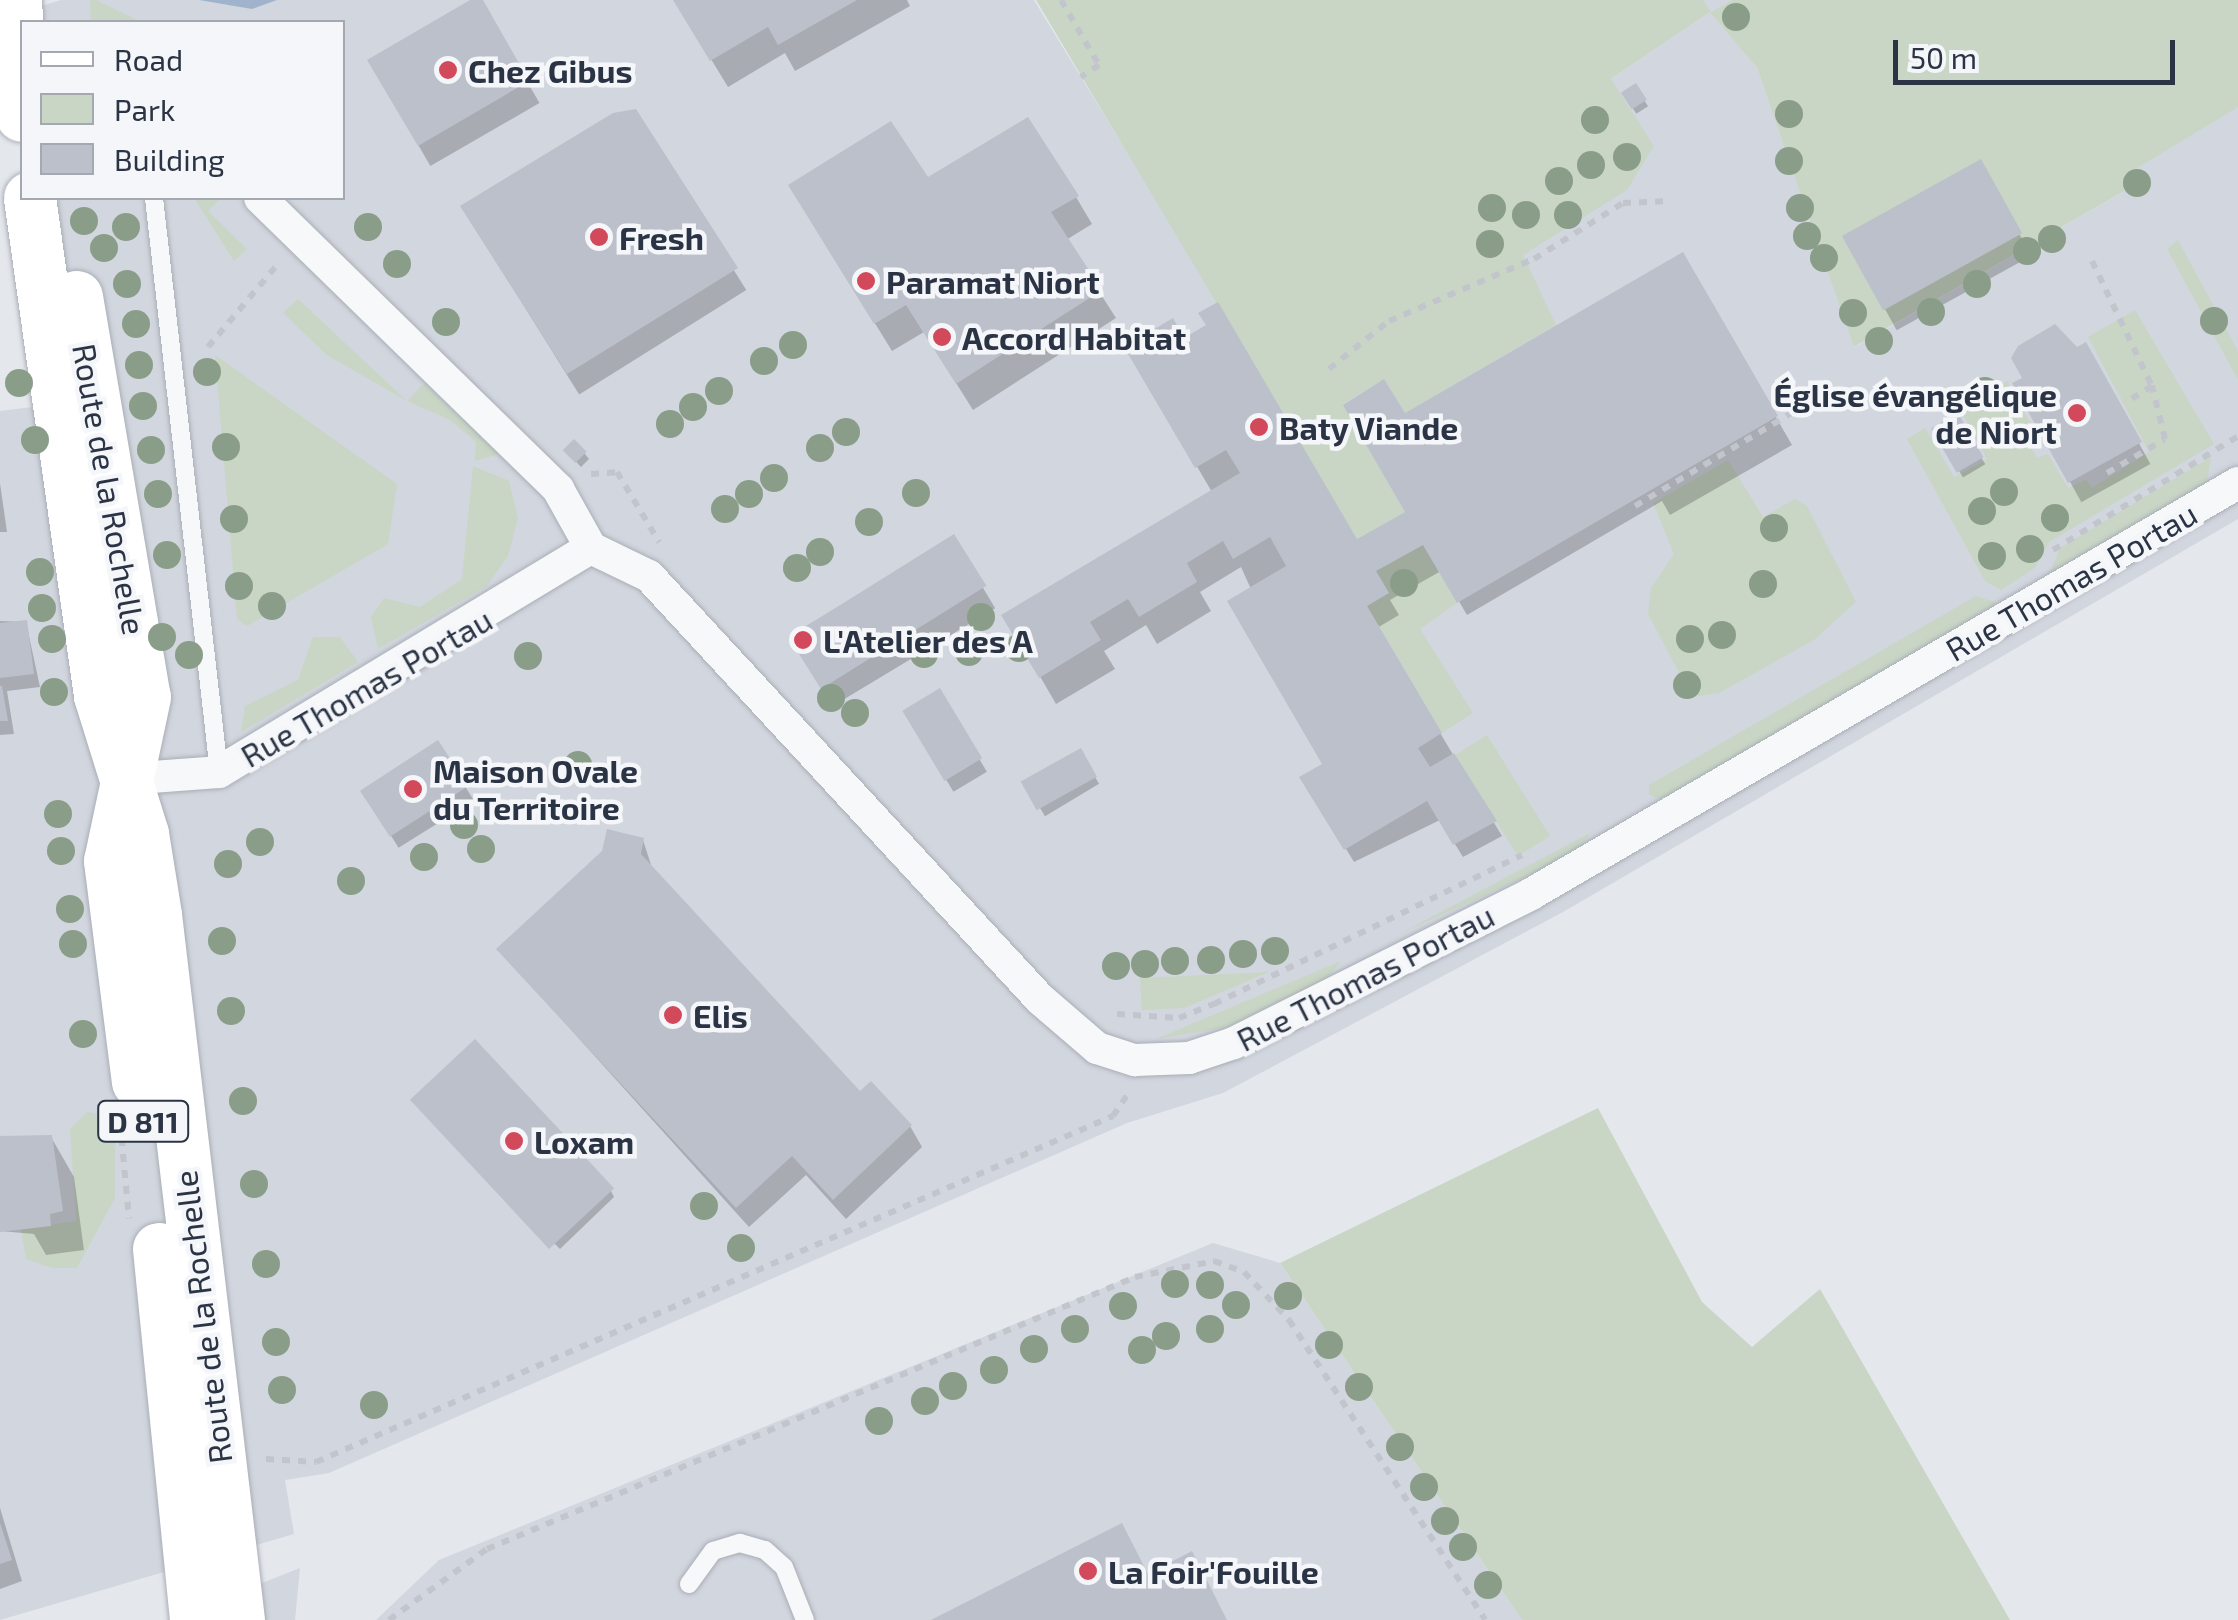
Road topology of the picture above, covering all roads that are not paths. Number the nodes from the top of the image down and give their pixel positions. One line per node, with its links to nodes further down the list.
1 (16, 0): 2 (main road)
2 (20, 33)
3 (30, 200): 10 (main road, Route de la Rochelle / D 811)
4 (62, 200): 10 (main road, Route de la Rochelle / D 811)
5 (154, 200): 9 (lane)
6 (262, 200): 8 (street)
7 (2238, 483): 8 (street, Rue Thomas Portau)
8 (591, 548): 9 (street, Rue Thomas Portau)
9 (219, 772): 10 (street, Rue Thomas Portau)
10 (124, 778): 12 (main road, Route de la Rochelle / D 811); 13 (main road, Route de la Rochelle / D 811)
11 (690, 1584): 14 (lane)
12 (196, 1620)
13 (240, 1620)
14 (805, 1620)

